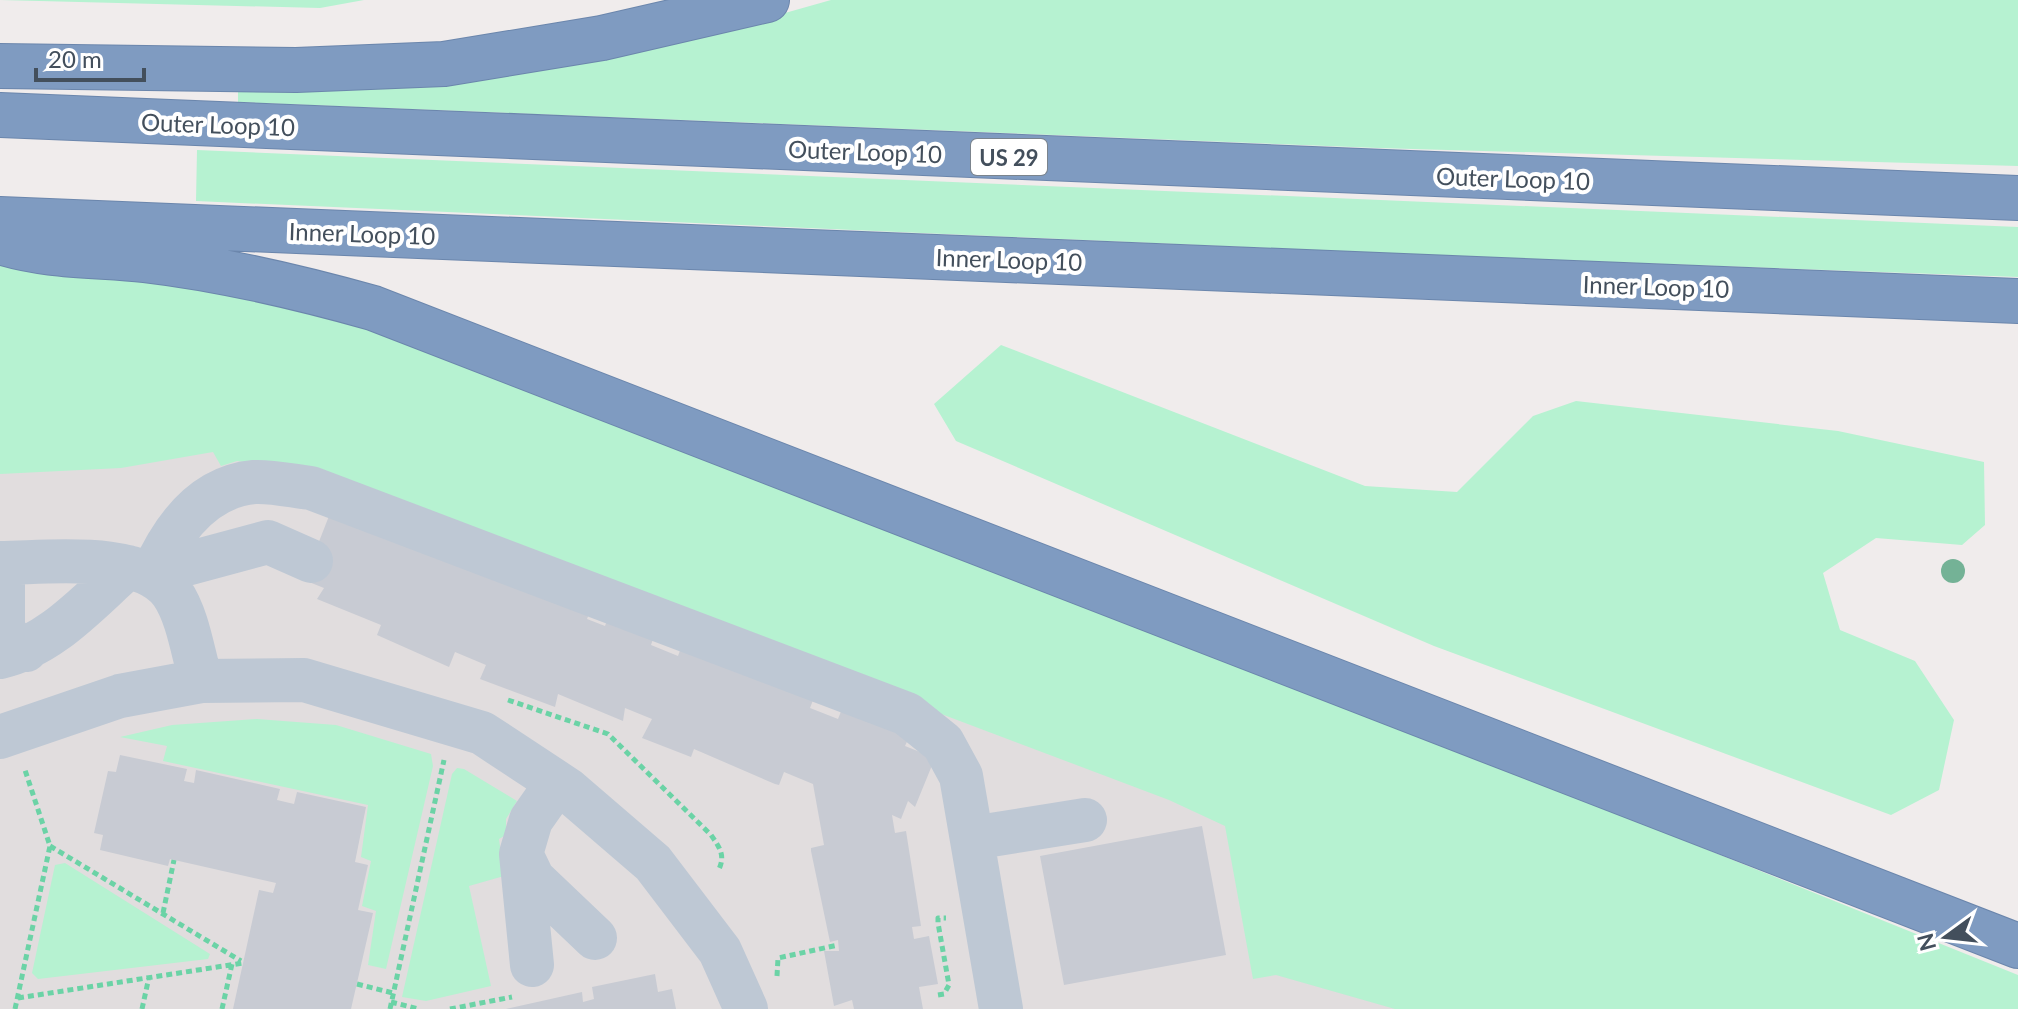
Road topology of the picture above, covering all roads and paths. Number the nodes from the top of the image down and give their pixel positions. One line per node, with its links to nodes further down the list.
1 (767, 0): 2 (highway)
2 (0, 66)
3 (0, 115): 4 (highway, Outer Loop 10 / US 29)
4 (2018, 198)
5 (0, 219): 7 (highway, Inner Loop 10)
6 (0, 242): 27 (highway)
7 (2018, 301)
8 (311, 561): 10 (lane)
9 (1, 563): 10 (lane); 11 (lane)
10 (144, 572): 11 (lane); 12 (lane); 18 (lane)
11 (13, 653)
12 (201, 681): 14 (lane); 16 (lane)
13 (499, 697): 22 (path)
14 (11, 750): 19 (path)
15 (446, 751): 32 (path)
16 (557, 783): 20 (lane); 35 (lane)
17 (1085, 820): 18 (lane)
18 (972, 838): 41 (lane)
19 (50, 846): 23 (path); 34 (path)
20 (521, 854): 25 (lane); 29 (lane)
21 (174, 860): 23 (path)
22 (718, 871)
23 (163, 913): 28 (path)
24 (948, 923): 33 (path)
25 (595, 938)
26 (838, 945): 35 (path)
27 (2018, 946)
28 (232, 964): 30 (path); 39 (path)
29 (532, 965)
30 (149, 977): 34 (path); 38 (path)
31 (357, 984): 32 (path)
32 (393, 993): 36 (path)
33 (938, 995)
34 (18, 998): 37 (path)
35 (761, 999)
36 (390, 1006): 40 (path)
37 (15, 1009)
38 (142, 1009)
39 (222, 1009)
40 (419, 1009)
41 (1001, 1009)

